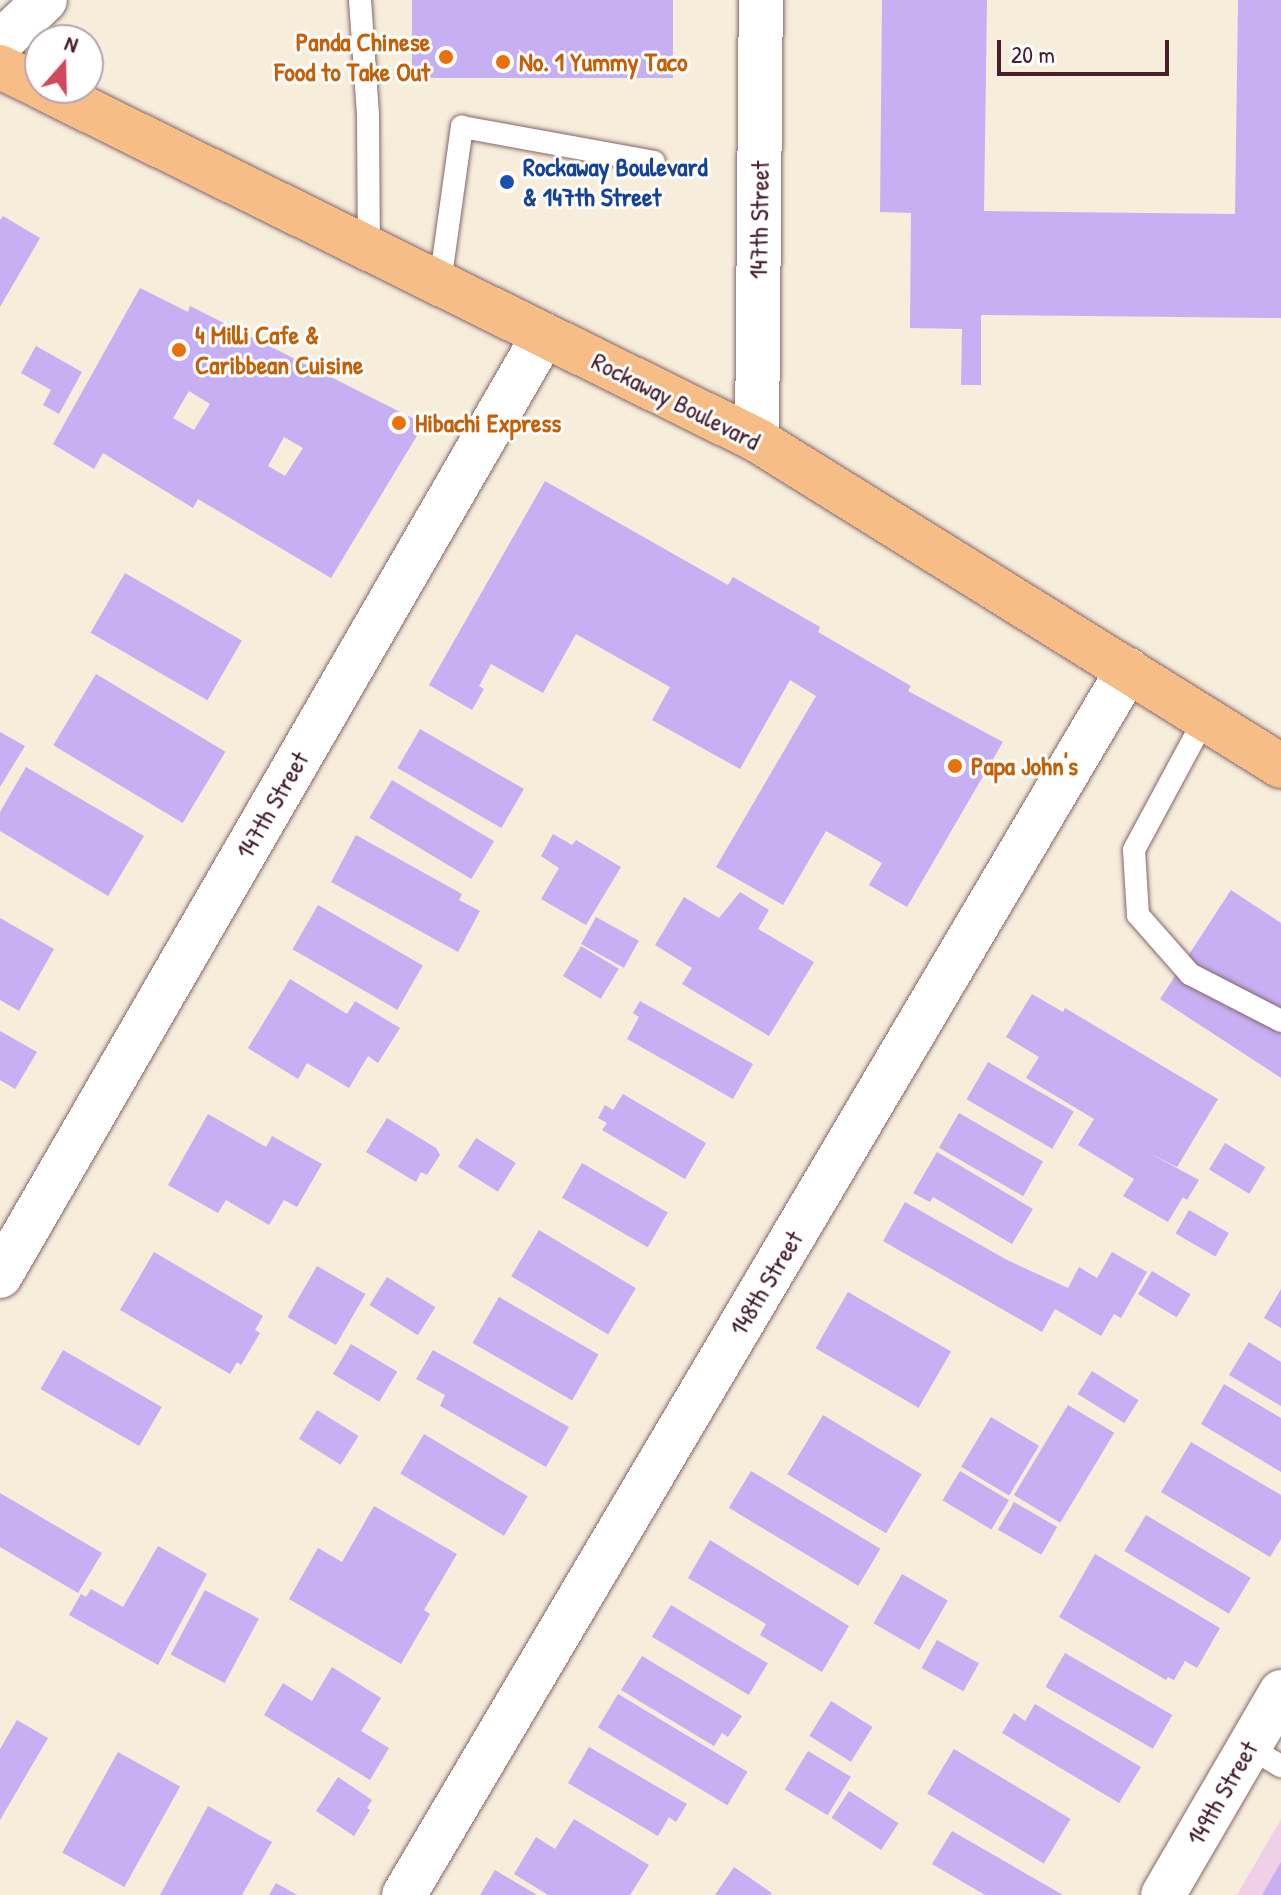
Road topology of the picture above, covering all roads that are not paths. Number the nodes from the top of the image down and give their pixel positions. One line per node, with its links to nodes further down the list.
1 (45, 0): 4 (street)
2 (360, 0): 9 (lane)
3 (761, 0): 12 (street, 147th Street)
4 (0, 43)
5 (0, 67): 6 (main road, Rockaway Boulevard)
6 (24, 78)
7 (76, 104): 9 (main road, Rockaway Boulevard)
8 (654, 162): 10 (lane)
9 (369, 249): 10 (main road, Rockaway Boulevard)
10 (440, 283): 11 (main road, Rockaway Boulevard)
11 (544, 335): 12 (main road, Rockaway Boulevard); 17 (street, 147th Street)
12 (757, 440): 13 (main road, Rockaway Boulevard)
13 (1128, 670): 14 (main road, Rockaway Boulevard); 20 (street, 148th Street)
14 (1205, 718): 15 (main road, Rockaway Boulevard); 16 (lane)
15 (1281, 766)
16 (1281, 1021)
17 (0, 1276)
18 (1281, 1692): 19 (street, 149th Street)
19 (1265, 1757): 21 (street, 149th Street)
20 (404, 1895)
21 (1163, 1895)

